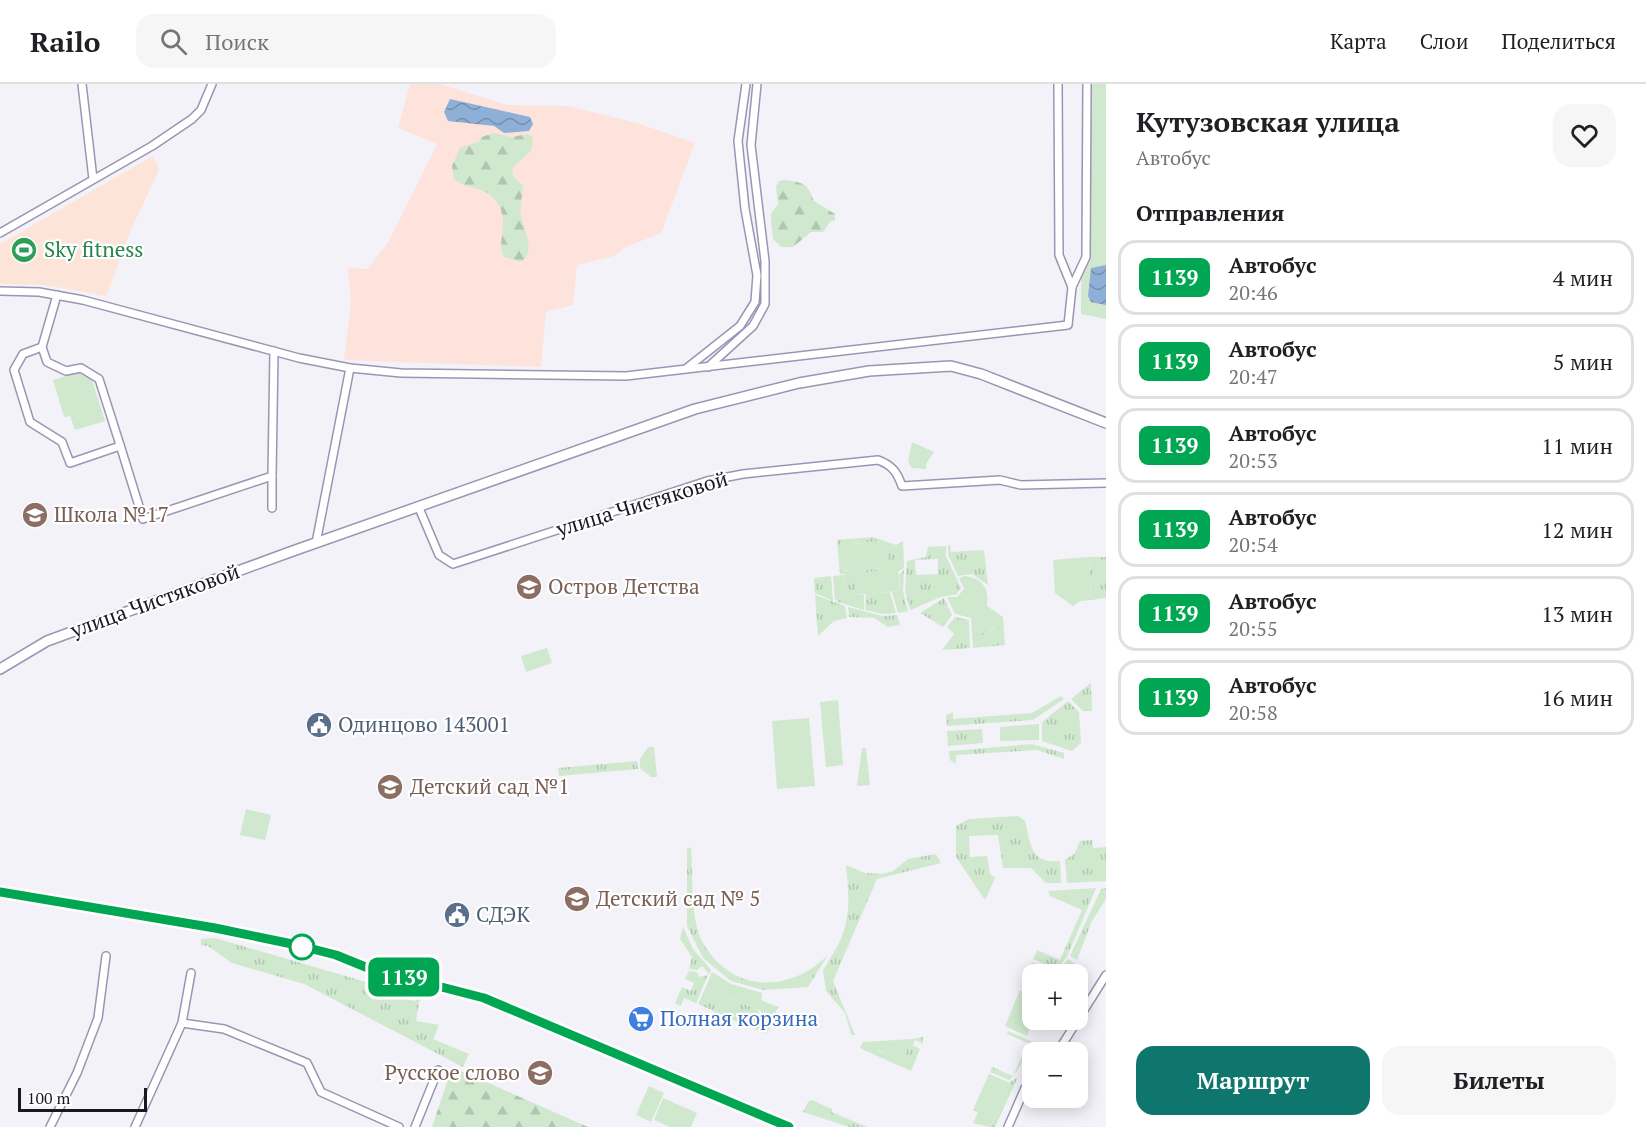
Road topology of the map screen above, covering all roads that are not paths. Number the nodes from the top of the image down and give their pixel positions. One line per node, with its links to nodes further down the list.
1 (82, 84): 7 (street)
2 (212, 84): 7 (street)
3 (746, 84): 16 (street)
4 (757, 84): 14 (street)
5 (1058, 84): 9 (street)
6 (1087, 84): 9 (street)
7 (93, 179): 8 (street)
8 (0, 233)
9 (1072, 287): 14 (street)
10 (0, 291): 11 (street)
11 (57, 295): 12 (street); 13 (street)
12 (42, 347): 18 (street); 18 (street)
13 (274, 351): 15 (street); 19 (street)
14 (708, 367): 16 (street)
15 (350, 368): 16 (street); 23 (street)
16 (684, 370)
17 (1106, 423): 22 (street, улица Чистяковой)
18 (120, 445): 19 (street)
19 (272, 476): 21 (street)
20 (1106, 483): 22 (street, улица Чистяковой)
21 (272, 508)
22 (418, 508): 23 (street, улица Чистяковой)
23 (316, 543): 24 (street, улица Чистяковой)
24 (0, 669)
25 (0, 892): 37 (street)
26 (106, 956): 33 (street)
27 (191, 973): 29 (street)
28 (1106, 975): 30 (street)
29 (182, 1023): 34 (street); 35 (street)
30 (1065, 1042)
31 (438, 1070): 36 (street)
32 (1022, 1095): 38 (street)
33 (50, 1127)
34 (135, 1127)
35 (399, 1127)
36 (415, 1127)
37 (789, 1127)
38 (1008, 1127)

